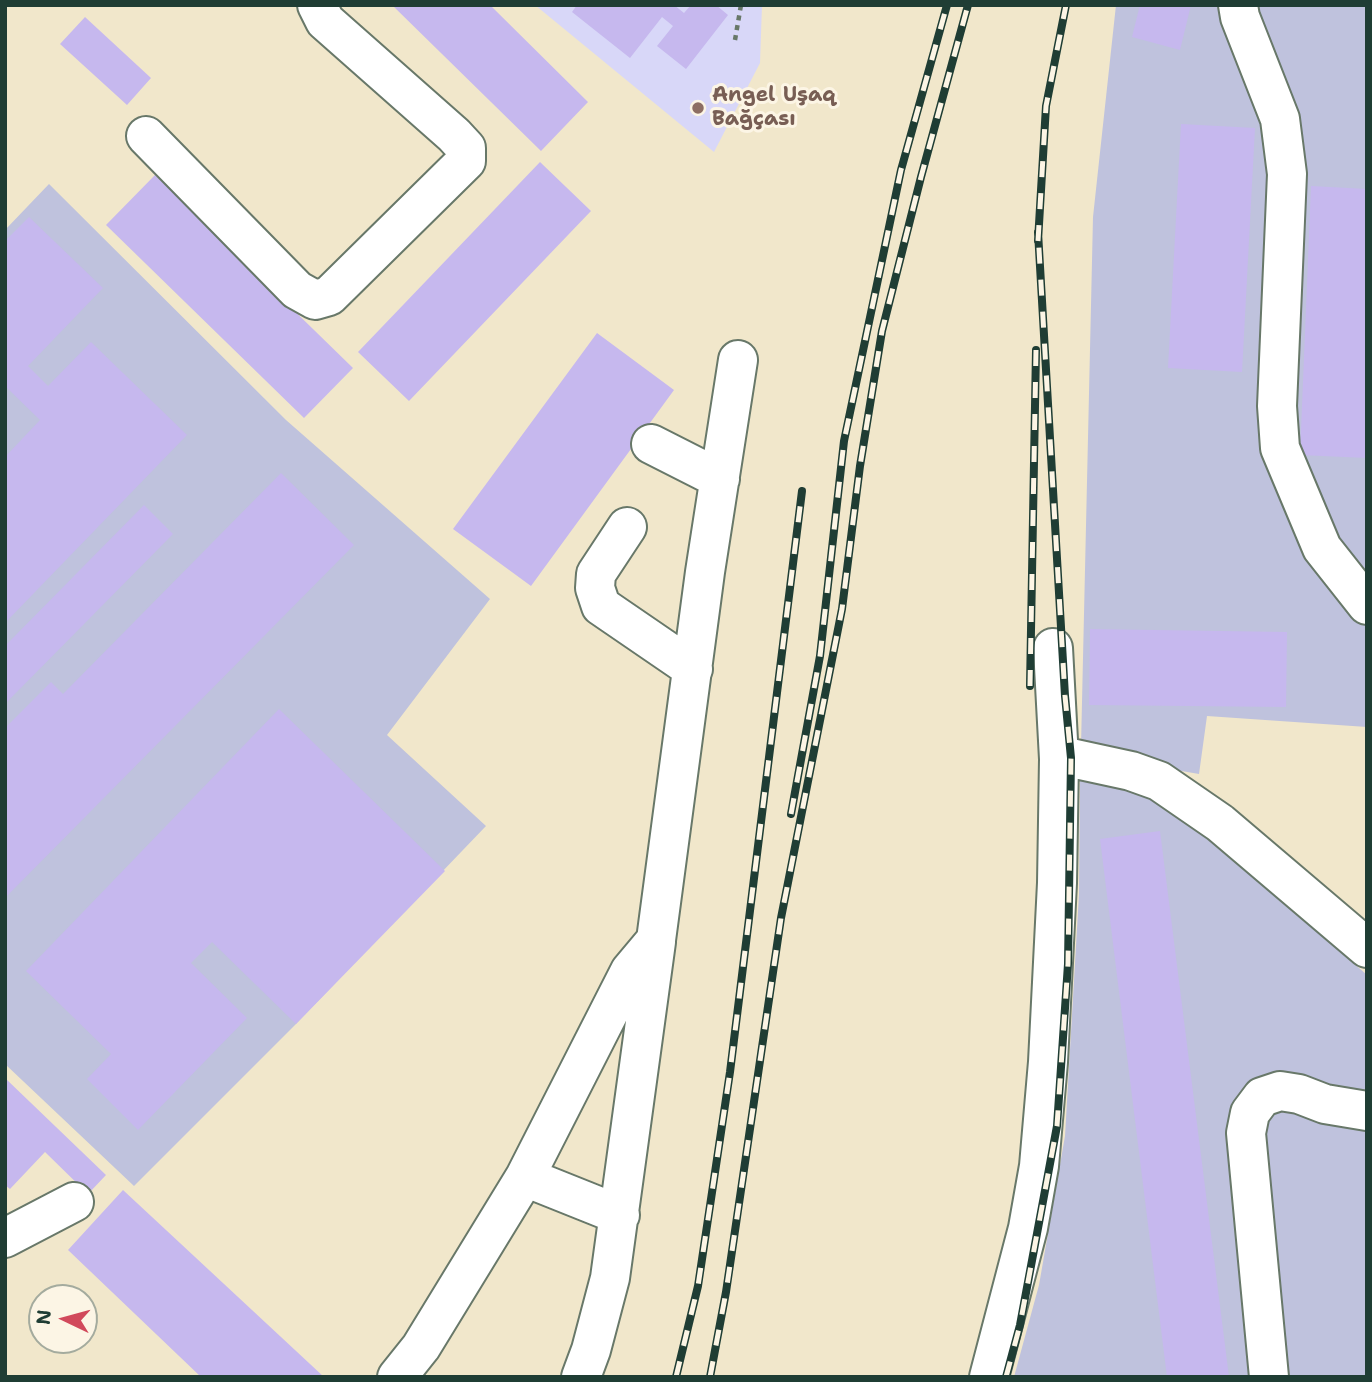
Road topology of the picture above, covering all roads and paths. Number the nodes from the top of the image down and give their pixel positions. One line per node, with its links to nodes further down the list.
1 (317, 5): 5 (street)
2 (741, 5): 4 (path)
3 (1238, 5): 10 (street)
4 (735, 40)
5 (146, 136)
6 (738, 360): 8 (street)
7 (651, 444): 8 (street)
8 (720, 480): 12 (street)
9 (627, 527): 12 (street)
10 (1367, 605)
11 (1053, 648): 13 (street)
12 (693, 669): 14 (street)
13 (1059, 759): 15 (street); 23 (street)
14 (656, 940): 17 (street); 19 (street)
15 (1367, 948)
16 (1367, 1111): 24 (street)
17 (524, 1177): 19 (street); 21 (street)
18 (74, 1202): 20 (street)
19 (620, 1215): 22 (street)
20 (5, 1237)
21 (397, 1377)
22 (581, 1377)
23 (989, 1377)
24 (1269, 1377)

